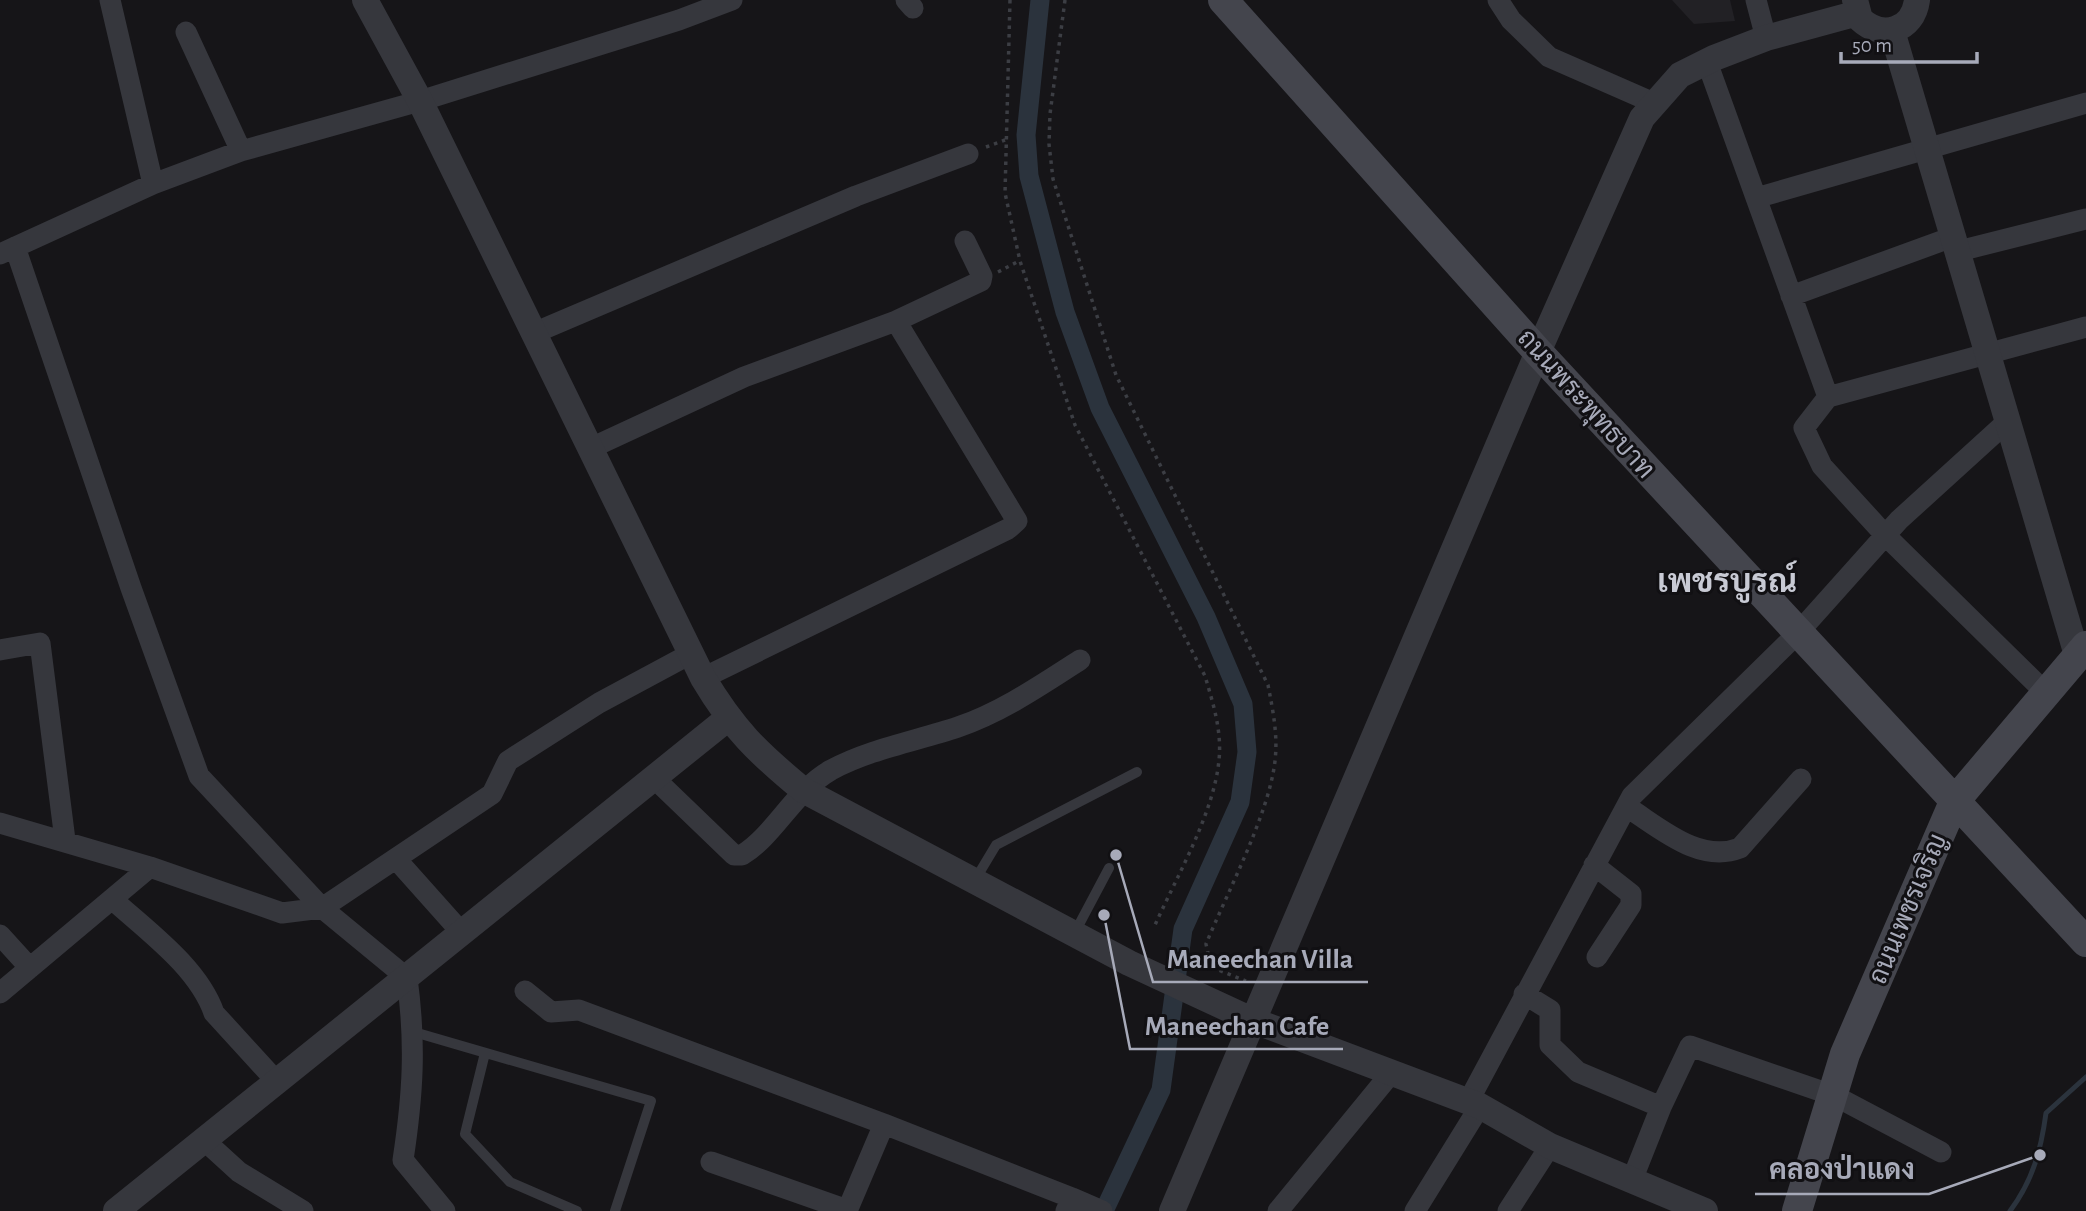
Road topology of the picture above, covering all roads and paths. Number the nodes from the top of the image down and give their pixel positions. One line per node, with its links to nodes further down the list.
1 (110, 0): 21 (street)
2 (365, 0): 15 (street)
3 (732, 0): 15 (street)
4 (1010, 0): 60 (path)
5 (1065, 0): 68 (path)
6 (1223, 0): 31 (main road, ถนนพระพุทธบาท)
7 (1498, 0): 16 (street)
8 (1756, 0): 13 (street)
9 (1917, 0): 11 (street)
10 (1856, 7): 11 (street); 13 (street)
11 (1892, 31): 18 (street)
12 (186, 32): 19 (street)
13 (1766, 38): 14 (street)
14 (1707, 62): 16 (street); 22 (street)
15 (420, 101): 19 (street); 30 (street)
16 (1654, 103): 31 (street)
17 (2086, 103): 18 (street)
18 (1927, 149): 22 (street); 25 (street)
19 (241, 151): 21 (street)
20 (968, 154): 30 (street)
21 (153, 184): 26 (street)
22 (1756, 198): 27 (street)
23 (2086, 219): 25 (street)
24 (965, 241): 28 (street)
25 (1957, 244): 27 (street); 32 (street)
26 (8, 250): 59 (street)
27 (1791, 296): 33 (street)
28 (896, 321): 35 (street); 42 (street)
29 (2086, 327): 32 (street)
30 (534, 333): 35 (street)
31 (1538, 352): 37 (main road, ถนนพระพุทธบาท); 68 (street)
32 (1989, 353): 33 (street); 34 (street)
33 (1828, 397): 36 (street)
34 (2009, 419): 36 (street); 39 (street)
35 (591, 449): 40 (street)
36 (1885, 535): 37 (street); 43 (street)
37 (1797, 634): 49 (main road, ถนนพระพุทธบาท); 50 (street)
38 (0, 650): 52 (street)
39 (2083, 652): 43 (main road, ถนนเพชรเจริญ)
40 (692, 653): 42 (street); 53 (street)
41 (1080, 660): 48 (street)
42 (703, 678): 44 (street)
43 (2046, 693): 49 (main road, ถนนเพชรเจริญ)
44 (727, 719): 46 (street); 48 (street)
45 (1137, 772): 57 (lane)
46 (654, 778): 48 (street); 61 (street)
47 (1801, 779): 50 (street)
48 (803, 790): 57 (street)
49 (1954, 802): 64 (main road, ถนนพระพุทธบาท); 77 (main road, ถนนเพชรเจริญ)
50 (1626, 807): 54 (street)
51 (0, 823): 52 (street)
52 (65, 840): 55 (street)
53 (396, 859): 59 (street); 61 (street)
54 (1594, 865): 65 (street); 71 (street)
55 (150, 867): 58 (street); 59 (street)
56 (1109, 868): 62 (lane)
57 (974, 882): 62 (street)
58 (112, 899): 66 (street); 76 (street)
59 (322, 908): 67 (street)
60 (1155, 925)
61 (462, 933): 67 (street)
62 (1074, 934): 72 (street)
63 (0, 935): 66 (street)
64 (2084, 939)
65 (1597, 957)
66 (30, 968): 70 (street)
67 (407, 978): 73 (street); 76 (street)
68 (1265, 989): 72 (street)
69 (525, 991): 80 (street)
70 (0, 993)
71 (1524, 994): 78 (street); 79 (street)
72 (1252, 1020): 75 (street); 94 (street)
73 (414, 1032): 74 (lane); 90 (street)
74 (485, 1052): 91 (lane); 92 (lane)
75 (1392, 1072): 78 (street); 95 (street)
76 (278, 1083): 81 (street)
77 (1835, 1096): 79 (street); 83 (street); 99 (main road, ถนนเพชรเจริญ)
78 (1474, 1104): 82 (street); 96 (street)
79 (1661, 1107): 85 (street)
80 (884, 1124): 86 (street); 87 (street)
81 (205, 1141): 88 (street); 89 (street)
82 (1550, 1146): 85 (street); 97 (street)
83 (1941, 1152)
84 (711, 1161): 87 (street)
85 (1632, 1180): 98 (street)
86 (1073, 1204): 93 (street)
87 (847, 1210)
88 (116, 1211)
89 (303, 1211)
90 (445, 1211)
91 (577, 1211)
92 (615, 1211)
93 (1102, 1211)
94 (1171, 1211)
95 (1278, 1211)
96 (1415, 1211)
97 (1508, 1211)
98 (1705, 1211)
99 (1797, 1211)

